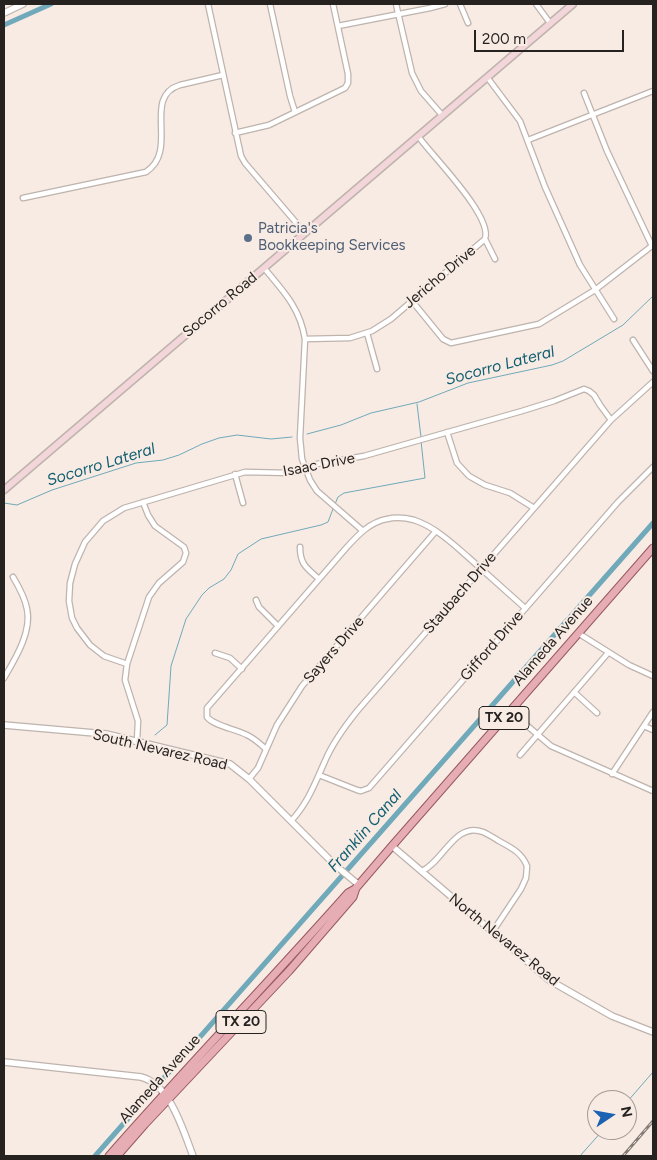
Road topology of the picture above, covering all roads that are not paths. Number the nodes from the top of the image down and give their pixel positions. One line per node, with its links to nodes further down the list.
1 (23, 4): 10 (street)
2 (208, 4): 15 (street)
3 (270, 4): 19 (street)
4 (333, 4): 14 (street)
5 (396, 4): 11 (street)
6 (445, 4): 11 (street)
7 (460, 4): 12 (street)
8 (536, 4): 13 (street)
9 (573, 4): 13 (main road, Socorro Road)
10 (4, 13)
11 (398, 14): 14 (street); 20 (street)
12 (468, 23)
13 (550, 23): 16 (main road, Socorro Road)
14 (338, 26): 19 (street)
15 (223, 75): 22 (street); 25 (street)
16 (487, 77): 20 (main road, Socorro Road); 24 (street)
17 (653, 91): 21 (street)
18 (584, 94): 21 (street)
19 (295, 112): 22 (street)
20 (442, 115): 23 (main road, Socorro Road)
21 (593, 115): 24 (street); 28 (street)
22 (236, 133): 26 (street)
23 (418, 136): 26 (main road, Socorro Road); 27 (street, Jericho Drive)
24 (528, 140): 31 (street)
25 (23, 198)
26 (305, 233): 30 (main road, Socorro Road)
27 (484, 239): 29 (street); 32 (street, Jericho Drive)
28 (653, 246): 31 (street)
29 (495, 259)
30 (264, 268): 35 (street); 45 (main road, Socorro Road)
31 (595, 290): 32 (street); 33 (street)
32 (412, 301): 34 (street, Jericho Drive)
33 (614, 318)
34 (367, 333): 35 (street, Jericho Drive); 37 (street)
35 (305, 339): 42 (street)
36 (633, 340): 38 (street)
37 (377, 369)
38 (653, 371)
39 (653, 382): 40 (street, Staubach Drive)
40 (612, 420): 41 (street, Isaac Drive); 48 (street, Staubach Drive)
41 (447, 432): 42 (street, Isaac Drive); 48 (street)
42 (305, 468): 44 (street, Isaac Drive); 49 (street)
43 (653, 468): 57 (street, Gifford Drive)
44 (234, 474): 46 (street, Isaac Drive); 47 (street)
45 (4, 490)
46 (143, 502): 62 (street); 62 (street, Isaac Drive)
47 (243, 503)
48 (534, 508): 53 (street, Staubach Drive)
49 (363, 531): 50 (street); 55 (street)
50 (436, 532): 53 (street); 75 (street, Sayers Drive)
51 (300, 547): 55 (street)
52 (653, 548): 59 (main road, Alameda Avenue / TX 20)
53 (482, 569): 57 (street); 78 (street, Staubach Drive)
54 (13, 577): 65 (street)
55 (319, 579): 58 (street)
56 (256, 600): 58 (street)
57 (525, 608): 78 (street, Gifford Drive)
58 (278, 626): 63 (street)
59 (578, 633): 61 (street); 67 (main road, Alameda Avenue / TX 20)
60 (215, 653): 63 (street)
61 (608, 653): 64 (street); 66 (street)
62 (127, 664): 74 (street)
63 (242, 669): 75 (street)
64 (653, 676)
65 (4, 678)
66 (574, 692): 69 (street); 73 (street)
67 (510, 711): 73 (street); 82 (main road, Alameda Avenue / TX 20)
68 (653, 712): 71 (street)
69 (597, 713)
70 (4, 725): 74 (street, South Nevarez Road)
71 (644, 726): 72 (street); 77 (street)
72 (653, 730)
73 (537, 734): 76 (street); 77 (street)
74 (137, 741): 79 (street, South Nevarez Road)
75 (266, 749): 79 (street, Sayers Drive)
76 (520, 755)
77 (612, 774): 80 (street)
78 (319, 775): 81 (street, Staubach Drive)
79 (249, 779): 81 (street, South Nevarez Road)
80 (653, 792)
81 (291, 821): 84 (street, South Nevarez Road)
82 (392, 846): 83 (street, North Nevarez Road); 84 (main road, Alameda Avenue / TX 20)
83 (422, 871): 85 (street, North Nevarez Road); 85 (street)
84 (356, 885): 88 (main road, Alameda Avenue / TX 20)
85 (493, 932): 86 (street, North Nevarez Road)
86 (653, 1032)
87 (4, 1062): 88 (street)
88 (165, 1094): 89 (main road, Alameda Avenue / TX 20); 90 (main road, Alameda Avenue / TX 20); 91 (street)
89 (109, 1156)
90 (117, 1156)
91 (193, 1156)

